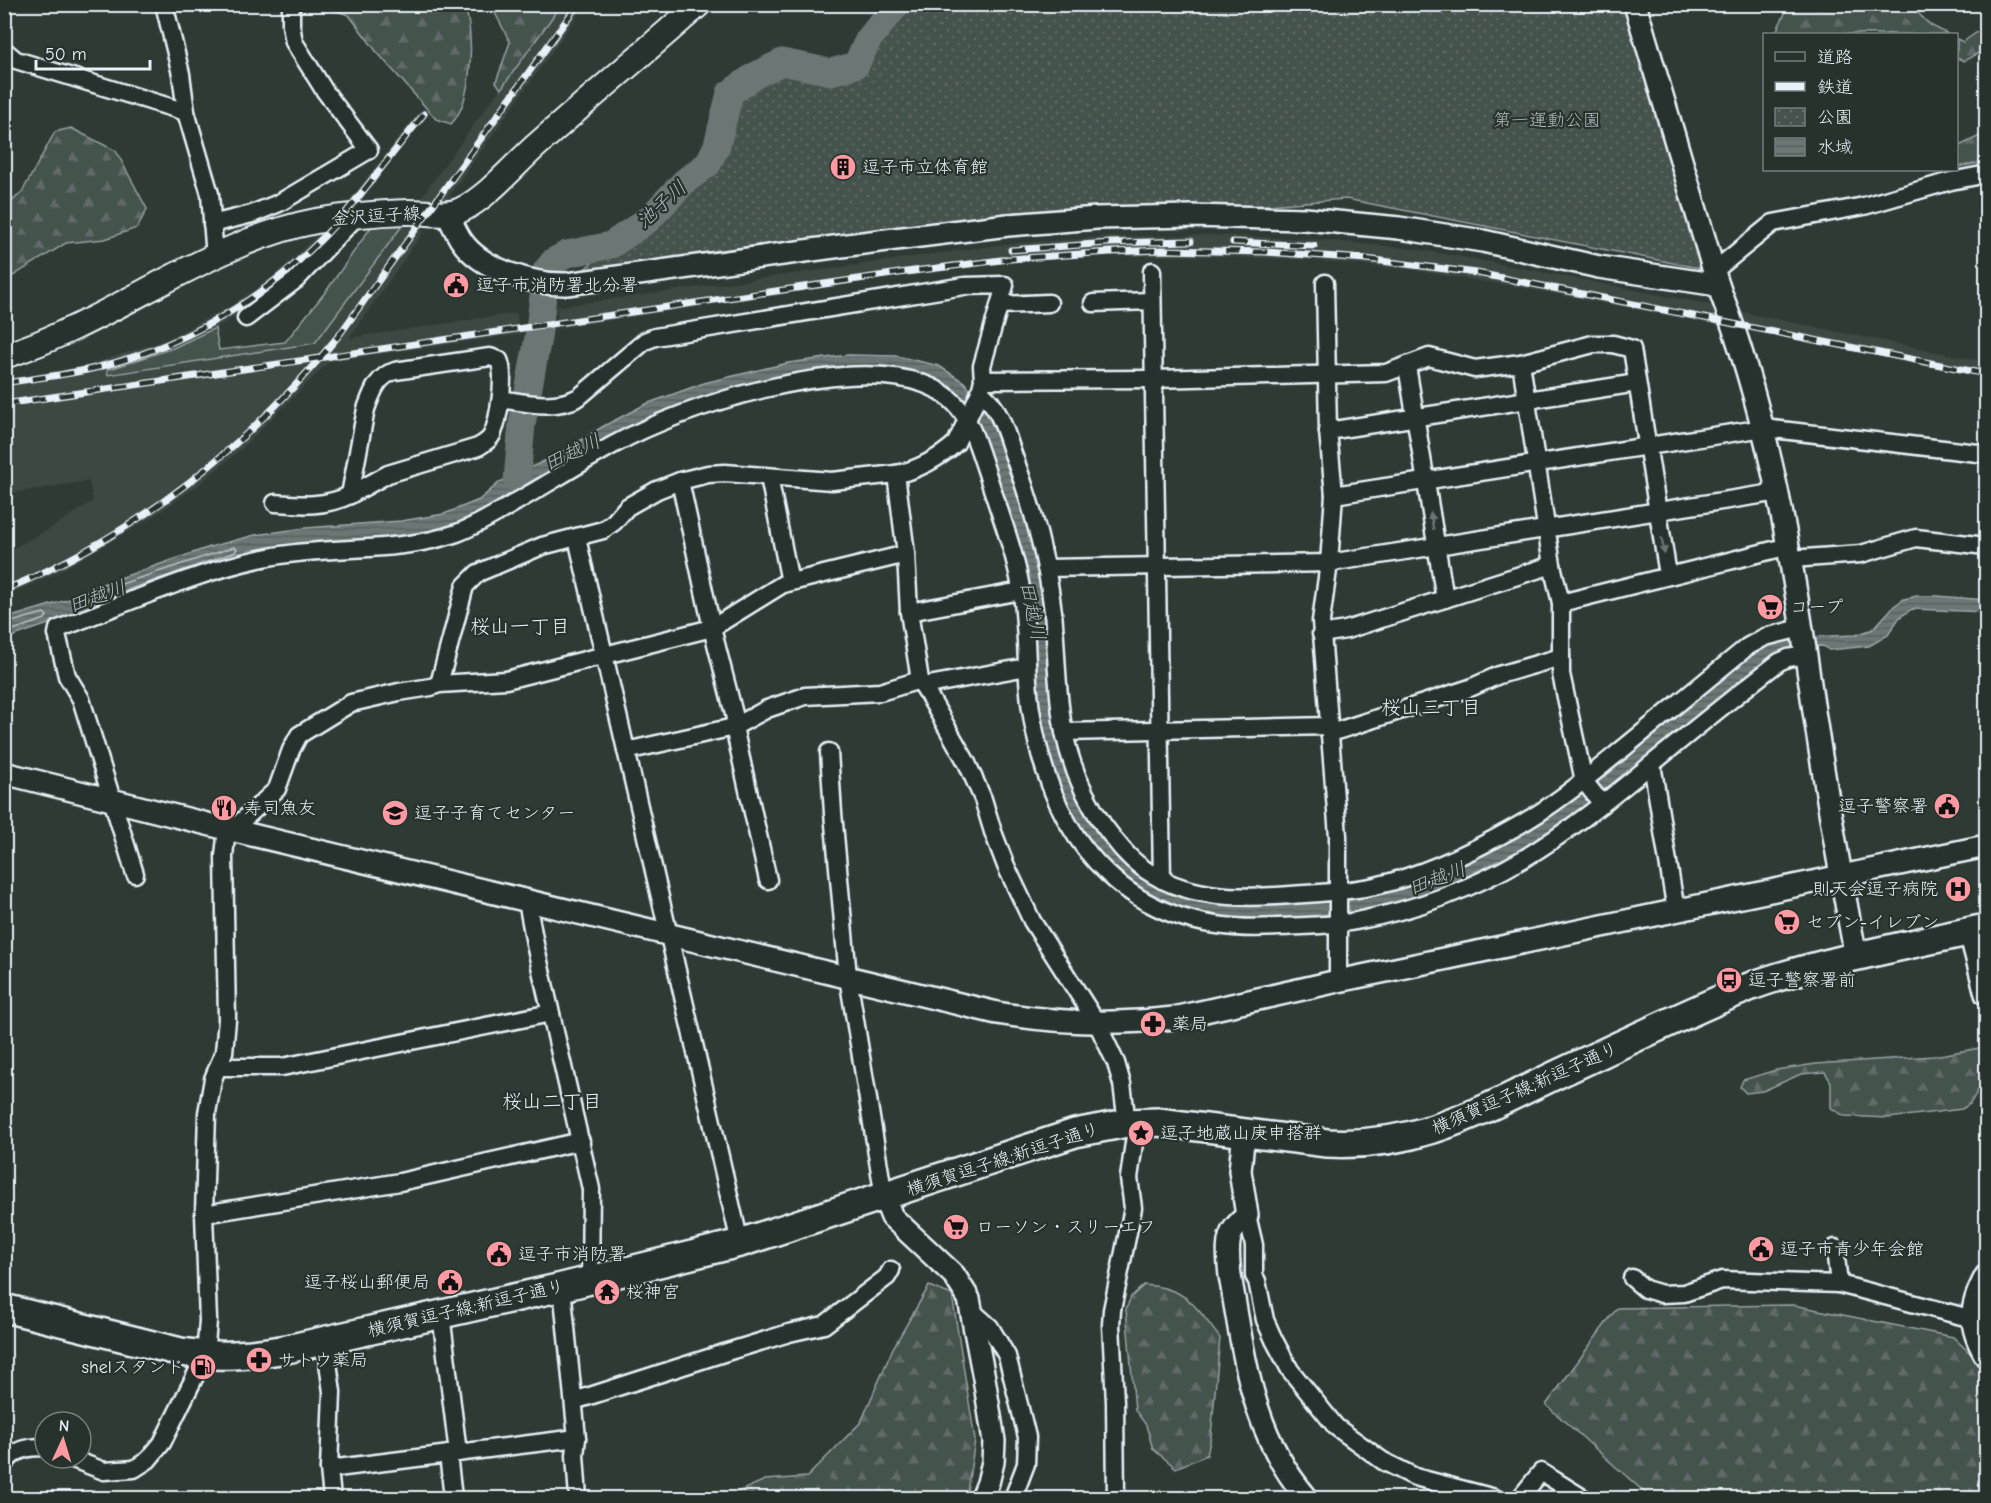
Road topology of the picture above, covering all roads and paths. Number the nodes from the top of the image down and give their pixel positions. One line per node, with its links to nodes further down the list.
1 (164, 4): 6 (street)
2 (291, 4): 10 (street)
3 (699, 4): 8 (main road)
4 (1635, 4): 13 (street)
5 (4, 50): 6 (street)
6 (186, 112): 10 (street)
7 (1986, 177): 13 (street)
8 (448, 215): 9 (main road, 金沢逗子線); 13 (street)
9 (357, 216): 11 (main road, 金沢逗子線); 19 (street)
10 (212, 225): 11 (street)
11 (215, 257): 20 (main road, 金沢逗子線)
12 (1152, 271): 15 (street)
13 (1716, 278): 31 (street)
14 (1325, 283): 23 (street)
15 (1152, 301): 17 (street); 24 (street)
16 (1049, 303): 18 (street)
17 (1093, 303)
18 (1000, 305): 26 (street); 27 (street)
19 (246, 318)
20 (4, 356)
21 (1521, 363): 22 (street); 25 (street); 28 (street)
22 (1407, 366): 23 (street); 29 (street)
23 (1326, 376): 24 (street); 32 (street)
24 (1154, 379): 26 (street); 53 (street)
25 (1637, 383): 28 (street); 33 (street)
26 (981, 388): 30 (street); 54 (street)
27 (507, 400): 41 (street); 41 (street)
28 (1527, 400): 29 (street); 35 (street)
29 (1416, 417): 32 (street); 39 (street)
30 (968, 418): 36 (street); 57 (street); 79 (street)
31 (1764, 428): 33 (street); 34 (street); 40 (street)
32 (1328, 431): 42 (street)
33 (1647, 447): 35 (street); 44 (street)
34 (1986, 454)
35 (1536, 464): 39 (street); 45 (street)
36 (896, 474): 37 (street); 50 (street)
37 (769, 477): 38 (street); 56 (street)
38 (680, 481): 46 (street); 61 (street)
39 (1426, 481): 42 (street); 47 (street, one-way to 39)
40 (1779, 492): 44 (street); 49 (street)
41 (350, 495): 43 (street)
42 (1334, 495): 51 (street)
43 (275, 503)
44 (1657, 512): 45 (street); 55 (street, one-way to 55)
45 (1546, 529): 47 (street); 52 (street)
46 (577, 538): 64 (street); 69 (street)
47 (1436, 546): 51 (street); 58 (street)
48 (1986, 546): 49 (street)
49 (1790, 552): 55 (street); 62 (street)
50 (906, 554): 56 (street); 60 (street)
51 (1329, 563): 53 (street); 63 (street)
52 (1552, 565): 58 (street); 59 (street)
53 (1157, 566): 54 (street); 71 (street)
54 (1046, 568): 73 (street)
55 (1668, 575): 59 (street)
56 (790, 582): 61 (street)
57 (1021, 591): 60 (street); 67 (street)
58 (1445, 599): 63 (street)
59 (1561, 603): 66 (street)
60 (909, 612): 68 (street)
61 (712, 628): 64 (street); 70 (street)
62 (1802, 630): 65 (street); 78 (street)
63 (1321, 634): 72 (street)
64 (604, 654): 69 (street); 74 (street)
65 (1805, 654): 76 (street); 84 (street)
66 (1561, 657): 72 (street); 78 (street)
67 (1027, 667): 68 (street); 90 (street)
68 (921, 683): 70 (street); 98 (street)
69 (439, 684): 81 (street)
70 (734, 727): 74 (street); 85 (street)
71 (1160, 729): 72 (street); 73 (street); 86 (street)
72 (1330, 729): 87 (street)
73 (1064, 732): 86 (street)
74 (626, 751): 92 (street)
75 (829, 752): 94 (street)
76 (1652, 764): 80 (street); 89 (street)
77 (4, 773): 79 (street)
78 (1585, 782): 80 (street); 87 (street)
79 (111, 798): 81 (street); 83 (street)
80 (1601, 803): 90 (street)
81 (229, 829): 88 (street); 99 (street)
82 (1986, 846): 84 (street)
83 (135, 874)
84 (1840, 877): 89 (street); 93 (street)
85 (768, 880)
86 (1162, 880): 87 (street)
87 (1337, 894): 90 (street)
88 (527, 901): 92 (street); 97 (street)
89 (1676, 911): 95 (street)
90 (1337, 921): 95 (street)
91 (1978, 930): 93 (main road, 横須賀逗子線;新逗子通り); 96 (street)
92 (668, 934): 94 (street); 106 (street)
93 (1856, 957): 101 (main road, 横須賀逗子線;新逗子通り)
94 (848, 977): 98 (street); 103 (street)
95 (1338, 981): 98 (street)
96 (1986, 994)
97 (551, 1013): 99 (street); 102 (street)
98 (1097, 1023): 100 (street)
99 (219, 1067): 104 (street)
100 (1132, 1122): 101 (main road, 横須賀逗子線;新逗子通り); 103 (main road, 横須賀逗子線;新逗子通り); 133 (street)
101 (1244, 1132): 105 (street)
102 (581, 1141): 104 (street); 111 (street)
103 (884, 1197): 106 (main road, 横須賀逗子線;新逗子通り); 115 (street)
104 (204, 1214): 119 (street)
105 (1247, 1215): 134 (street); 135 (street)
106 (740, 1243): 111 (main road, 横須賀逗子線;新逗子通り)
107 (1835, 1248): 112 (street)
108 (891, 1270): 121 (street)
109 (1986, 1276): 117 (street)
110 (1632, 1278): 112 (street)
111 (590, 1280): 113 (main road, 横須賀逗子線;新逗子通り)
112 (1839, 1284): 117 (street)
113 (562, 1287): 116 (main road, 横須賀逗子線;新逗子通り); 121 (street)
114 (4, 1308): 119 (main road, 横須賀逗子線;新逗子通り)
115 (971, 1310): 131 (street); 132 (street)
116 (441, 1314): 118 (main road, 横須賀逗子線;新逗子通り); 124 (street)
117 (1973, 1319): 120 (street)
118 (325, 1340): 119 (main road, 横須賀逗子線;新逗子通り); 127 (street)
119 (205, 1356): 126 (street)
120 (1986, 1356)
121 (574, 1401): 122 (street)
122 (578, 1437): 124 (street); 130 (street)
123 (33, 1448): 125 (street)
124 (453, 1453): 127 (street); 129 (street)
125 (4, 1464)
126 (93, 1467)
127 (329, 1469): 128 (street)
128 (332, 1498)
129 (453, 1498)
130 (578, 1498)
131 (982, 1498)
132 (1013, 1498)
133 (1116, 1498)
134 (1307, 1498)
135 (1495, 1498)
136 (1521, 1498): 137 (street)
137 (1583, 1498)

